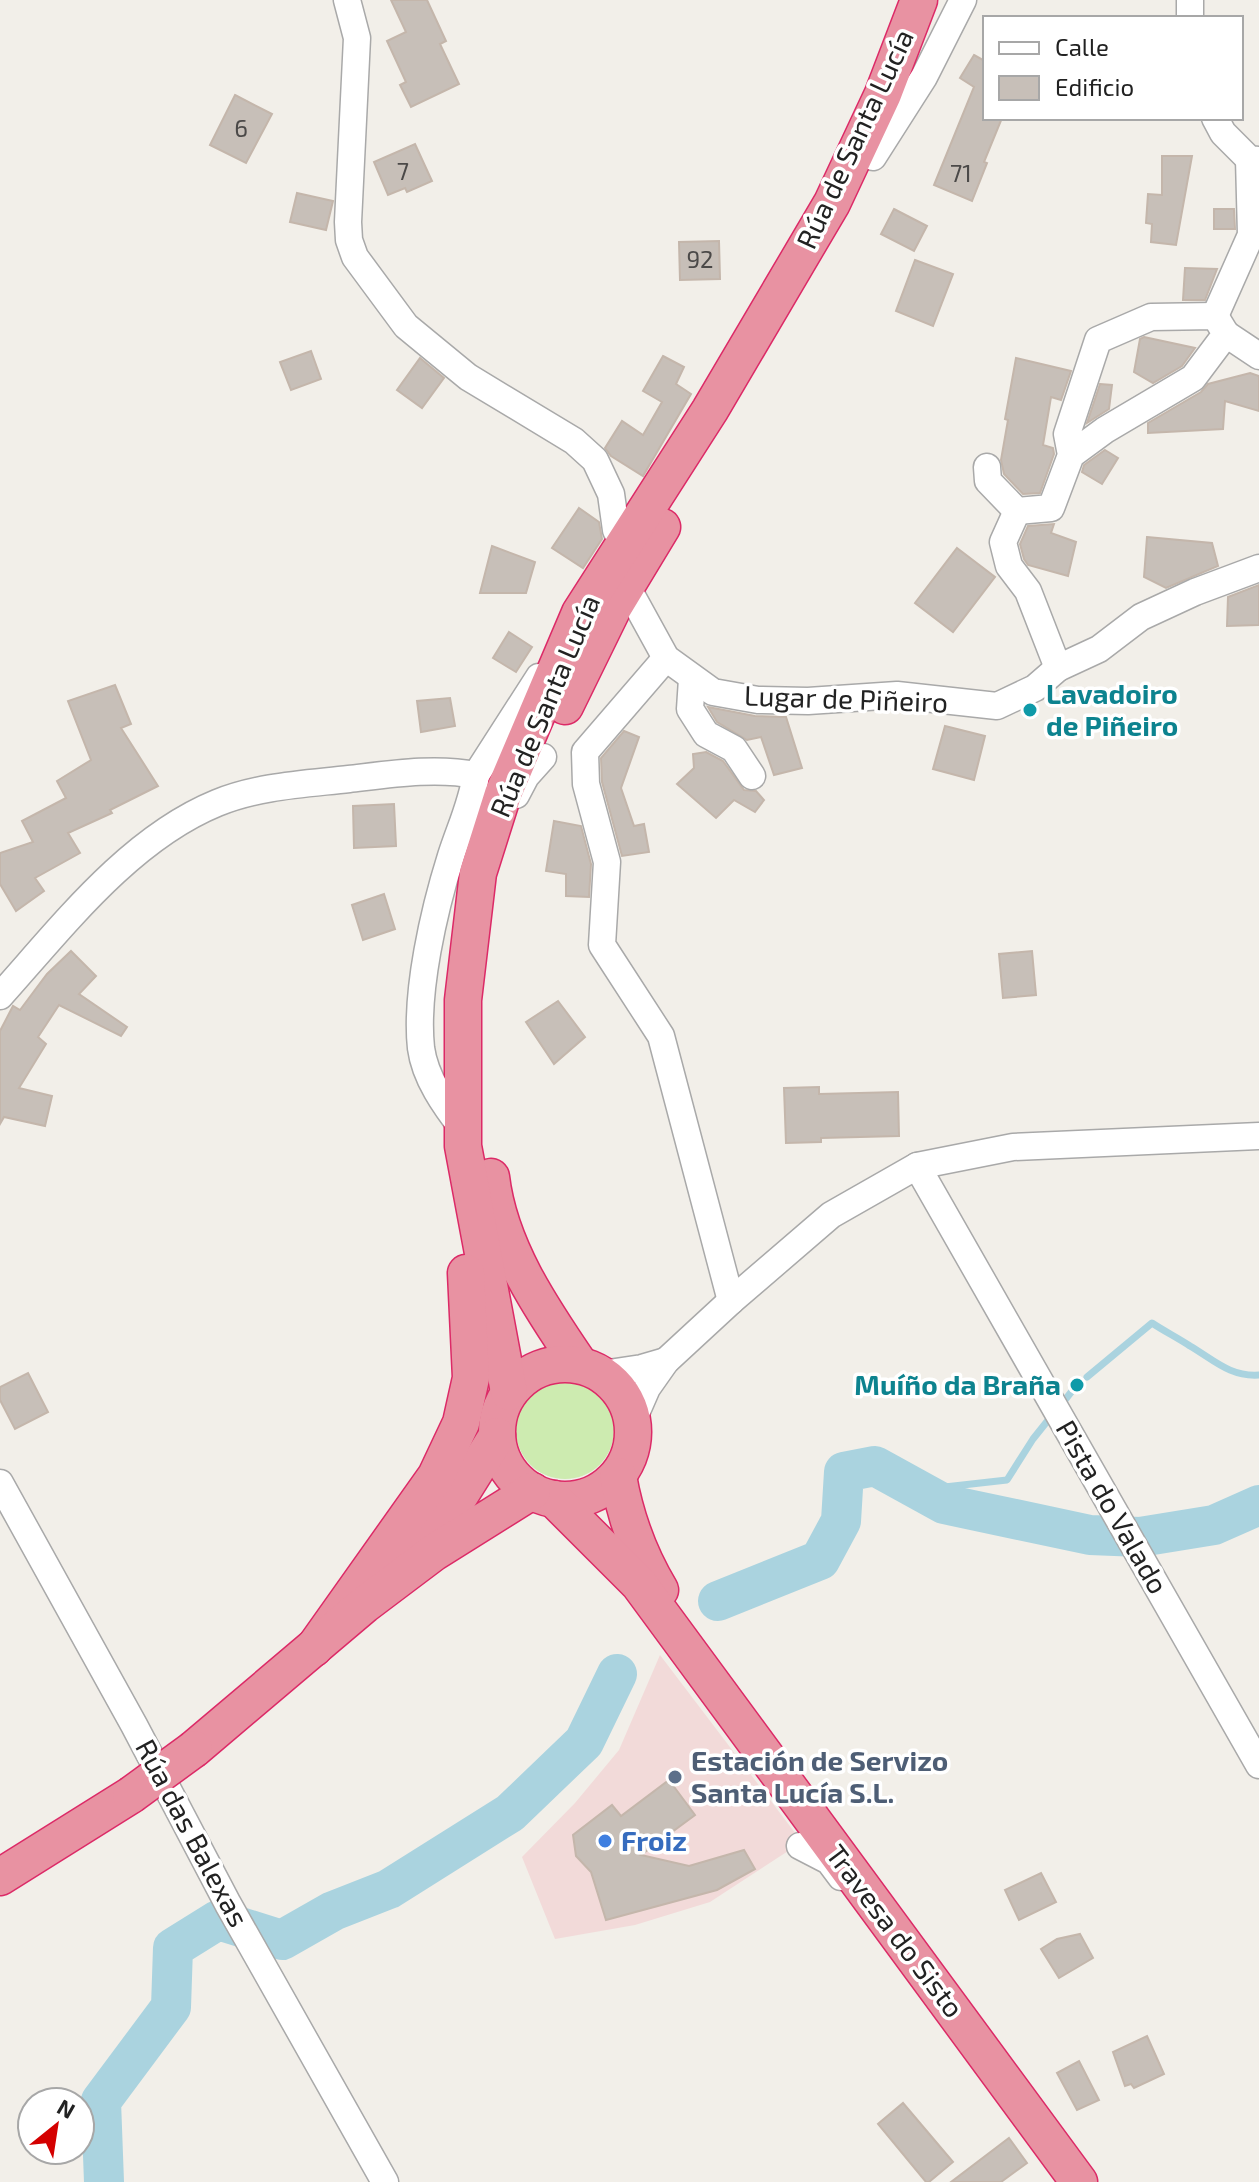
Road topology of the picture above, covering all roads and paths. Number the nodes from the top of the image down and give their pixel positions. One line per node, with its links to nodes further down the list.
1 (347, 0): 13 (street)
2 (919, 0): 13 (highway, Rúa de Santa Lucía)
3 (938, 0): 6 (highway, Rúa de Santa Lucía)
4 (963, 0): 6 (street, Rúa de Santa Lucía)
5 (1216, 120): 7 (street)
6 (873, 157): 15 (highway, Rúa de Santa Lucía)
7 (1254, 159): 8 (street)
8 (1221, 325): 9 (street); 10 (street); 10 (street)
9 (1259, 356)
10 (1071, 455): 12 (street)
11 (987, 467): 12 (street)
12 (1017, 511): 18 (street)
13 (623, 545): 16 (highway, Rúa de Santa Lucía)
14 (1259, 568): 18 (street, Lugar de Piñeiro)
15 (627, 587): 17 (street, Lugar de Piñeiro); 20 (highway, Rúa de Santa Lucía)
16 (580, 613): 21 (street); 26 (highway, Rúa de Santa Lucía)
17 (666, 658): 19 (street, Lugar de Piñeiro); 32 (street)
18 (1058, 668): 19 (street, Lugar de Piñeiro)
19 (692, 679): 22 (street)
20 (543, 757): 26 (street); 31 (highway, Rúa de Santa Lucía)
21 (476, 775): 23 (street); 24 (street)
22 (752, 776)
23 (0, 996)
24 (422, 1001): 25 (street); 26 (street)
25 (425, 1062): 26 (street); 27 (street)
26 (464, 1071): 27 (highway, Rúa de Santa Lucía); 31 (street)
27 (463, 1129): 30 (highway, Rúa de Santa Lucía)
28 (1259, 1136): 29 (street)
29 (917, 1166): 32 (street); 45 (street, Pista do Valado)
30 (468, 1172): 35 (highway, Rúa de Santa Lucía); 43 (highway)
31 (494, 1197): 34 (highway, Rúa de Santa Lucía)
32 (731, 1301): 33 (street)
33 (666, 1361): 34 (street); 36 (street)
34 (591, 1370): 35 (highway); 36 (highway)
35 (509, 1392): 37 (highway)
36 (633, 1420): 38 (highway)
37 (497, 1436): 40 (highway); 42 (highway)
38 (618, 1476): 40 (highway); 50 (highway, Travesa do Sisto)
39 (0, 1483): 49 (street, Rúa das Balexas)
40 (543, 1495): 41 (highway, Travesa do Sisto); 42 (highway)
41 (652, 1602): 44 (street); 48 (highway, Travesa do Sisto)
42 (364, 1605): 43 (highway)
43 (314, 1648): 47 (highway, bridge)
44 (666, 1655)
45 (1259, 1765)
46 (800, 1846): 48 (street)
47 (0, 1877)
48 (1074, 2174)
49 (385, 2182)
50 (1104, 2182)

